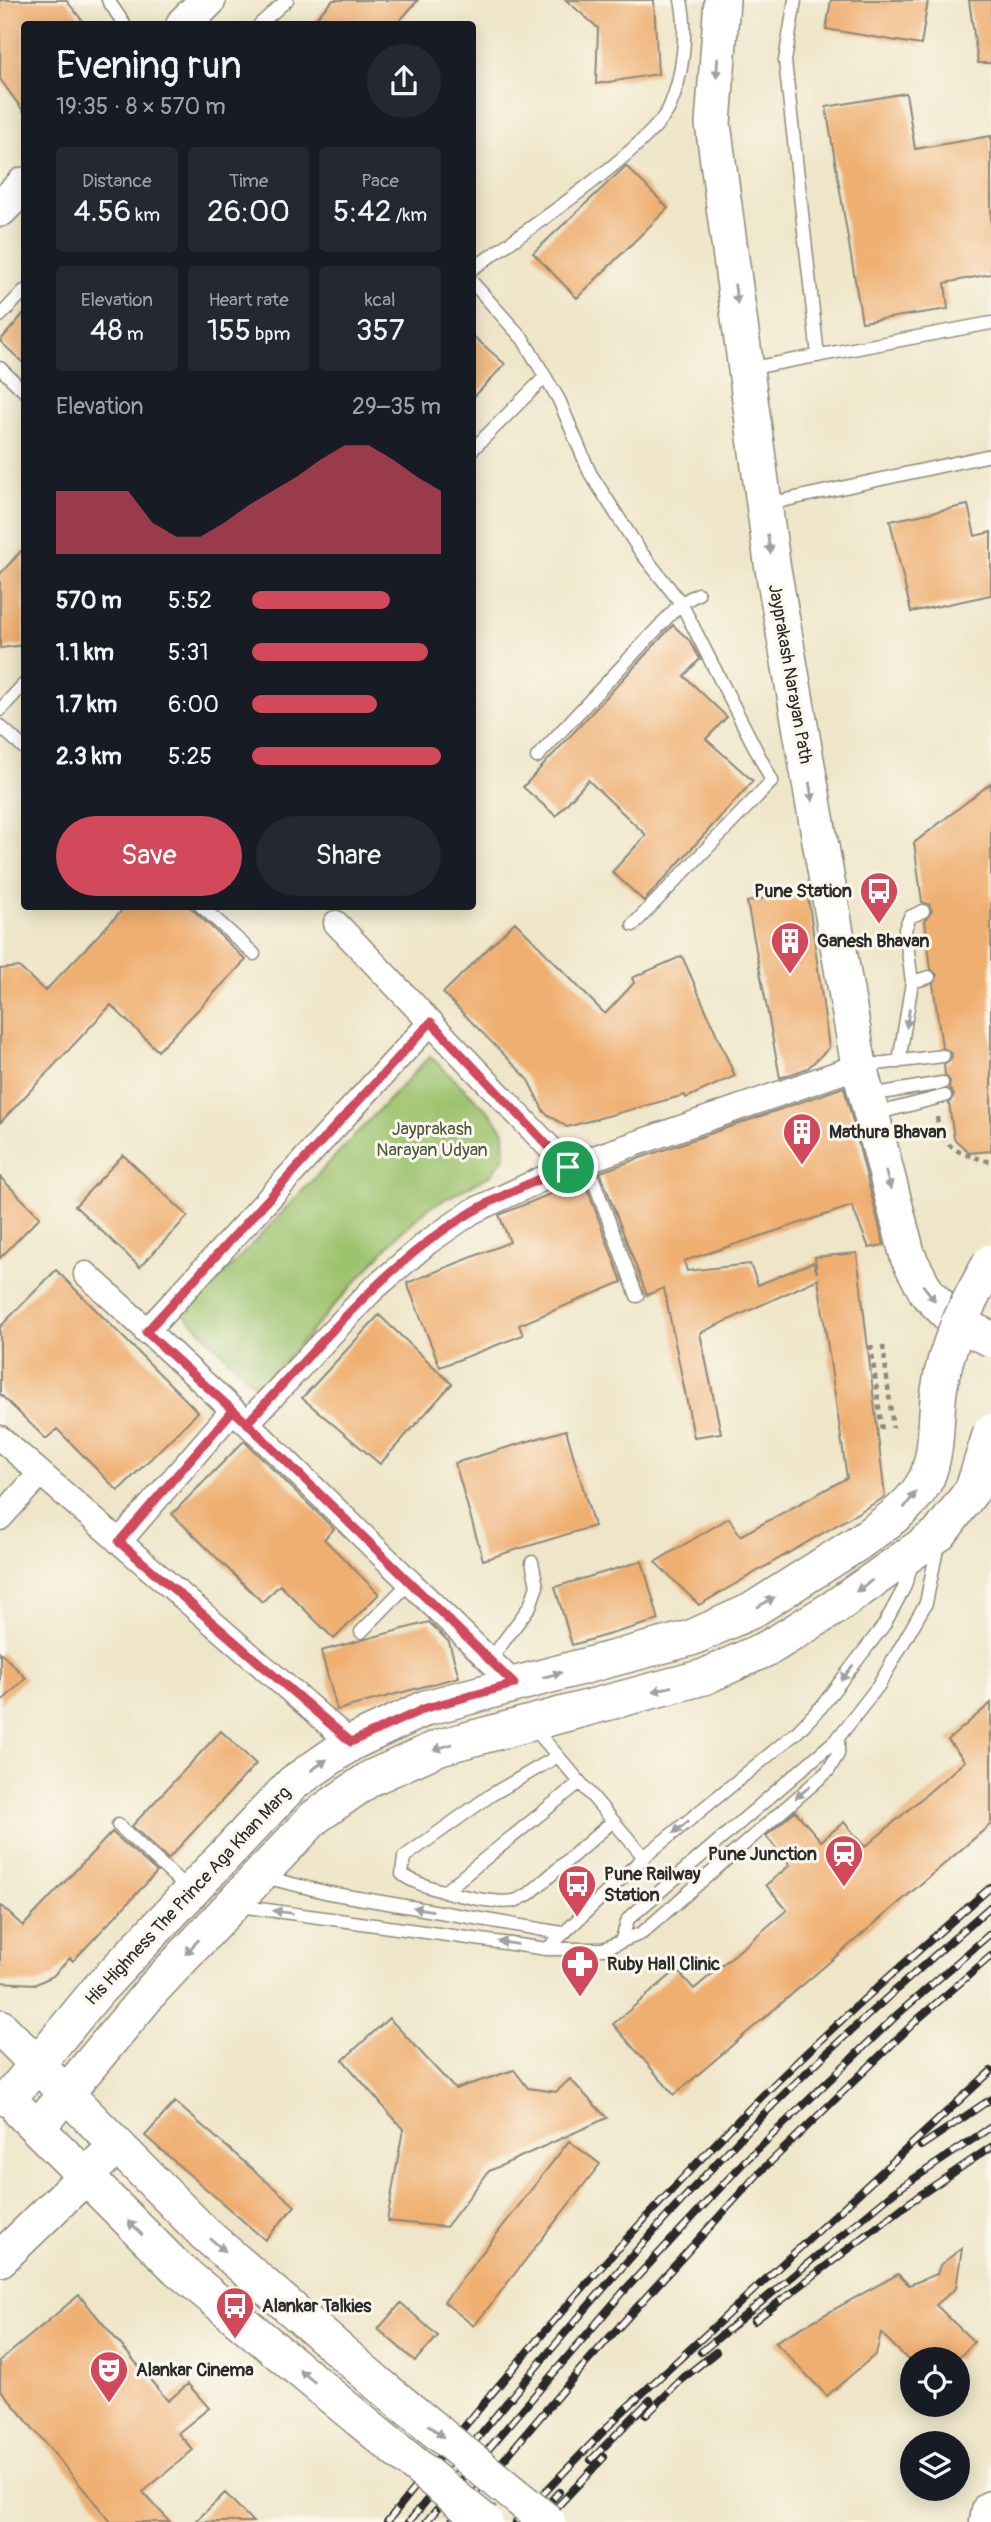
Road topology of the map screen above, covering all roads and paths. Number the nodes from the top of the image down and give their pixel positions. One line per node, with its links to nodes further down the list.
1 (108, 0): 6 (lane)
2 (287, 0): 7 (lane)
3 (681, 0): 10 (lane)
4 (722, 0): 17 (main road, Jayprakash Narayan Path, one-way to 17)
5 (795, 0): 15 (lane)
6 (122, 21)
7 (263, 21)
8 (21, 188): 9 (main road)
9 (0, 209)
10 (476, 266)
11 (476, 286): 18 (lane)
12 (21, 294): 13 (lane)
13 (0, 316)
14 (991, 323): 15 (lane)
15 (818, 356): 17 (lane)
16 (0, 368): 19 (lane)
17 (746, 369): 22 (main road, Jayprakash Narayan Path)
18 (545, 377): 20 (lane); 24 (lane)
19 (21, 388)
20 (476, 446)
21 (991, 455): 22 (lane)
22 (764, 505): 41 (main road, Jayprakash Narayan Path, one-way to 41)
23 (698, 594): 24 (lane)
24 (681, 603): 29 (lane); 33 (lane)
25 (21, 687): 26 (lane)
26 (0, 710)
27 (0, 726): 28 (lane)
28 (21, 745)
29 (537, 757)
30 (205, 910): 34 (lane)
31 (923, 911): 36 (lane)
32 (336, 923): 37 (street)
33 (633, 925)
34 (254, 954)
35 (929, 977): 36 (lane)
36 (912, 982): 39 (lane, one-way to 39)
37 (431, 1022): 44 (street); 49 (street)
38 (943, 1056): 39 (lane)
39 (900, 1062): 41 (lane)
40 (942, 1083): 41 (lane)
41 (865, 1092): 42 (lane); 44 (street); 48 (main road, Jayprakash Narayan Path, one-way to 48)
42 (940, 1098): 43 (path)
43 (991, 1162)
44 (577, 1163): 47 (lane); 53 (street)
45 (991, 1262): 48 (main road, His Highness The Prince Aga Khan Marg, bridge)
46 (86, 1273): 49 (street)
47 (636, 1296)
48 (958, 1324): 50 (main road, bridge); 66 (main road, His Highness The Prince Aga Khan Marg, one-way to 48, bridge)
49 (146, 1332): 53 (street)
50 (991, 1339)
51 (871, 1345): 55 (path)
52 (883, 1346): 54 (path)
53 (240, 1417): 60 (street); 63 (street)
54 (893, 1428)
55 (882, 1431)
56 (991, 1432): 61 (main road, bridge)
57 (0, 1438): 58 (street)
58 (40, 1474): 59 (street); 60 (street)
59 (0, 1518)
60 (119, 1542): 69 (street)
61 (928, 1542): 67 (main road, one-way to 67); 68 (lane); 74 (lane, one-way to 74)
62 (532, 1562): 65 (lane)
63 (410, 1582): 64 (lane); 65 (street)
64 (361, 1632)
65 (489, 1660): 66 (street)
66 (514, 1684): 69 (main road, His Highness The Prince Aga Khan Marg)
67 (531, 1725): 70 (lane); 75 (main road, one-way to 75)
68 (838, 1738): 80 (lane); 80 (lane, one-way to 80)
69 (351, 1742): 77 (main road, His Highness The Prince Aga Khan Marg, one-way to 69)
70 (558, 1756): 71 (lane); 76 (lane)
71 (580, 1782): 72 (lane); 76 (lane)
72 (613, 1821): 74 (lane); 76 (lane)
73 (118, 1825): 77 (lane)
74 (644, 1857): 79 (lane)
75 (259, 1876): 78 (main road); 79 (lane, one-way to 75)
76 (445, 1891)
77 (191, 1892): 83 (main road, His Highness The Prince Aga Khan Marg)
78 (231, 1905): 81 (lane, one-way to 78); 84 (main road, one-way to 84)
79 (562, 1933): 81 (lane)
80 (622, 1939): 81 (lane)
81 (547, 1949)
82 (0, 2027): 83 (main road)
83 (38, 2064): 84 (main road); 85 (main road, His Highness The Prince Aga Khan Marg)
84 (67, 2092): 86 (main road); 87 (main road)
85 (4, 2094): 86 (main road)
86 (37, 2128): 88 (main road)
87 (118, 2145): 88 (main road); 92 (main road, one-way to 92, bridge)
88 (86, 2176): 89 (main road); 91 (main road, one-way to 88, bridge)
89 (0, 2259)
90 (991, 2510): 93 (highway)
91 (485, 2522)
92 (548, 2522)
93 (989, 2522)

